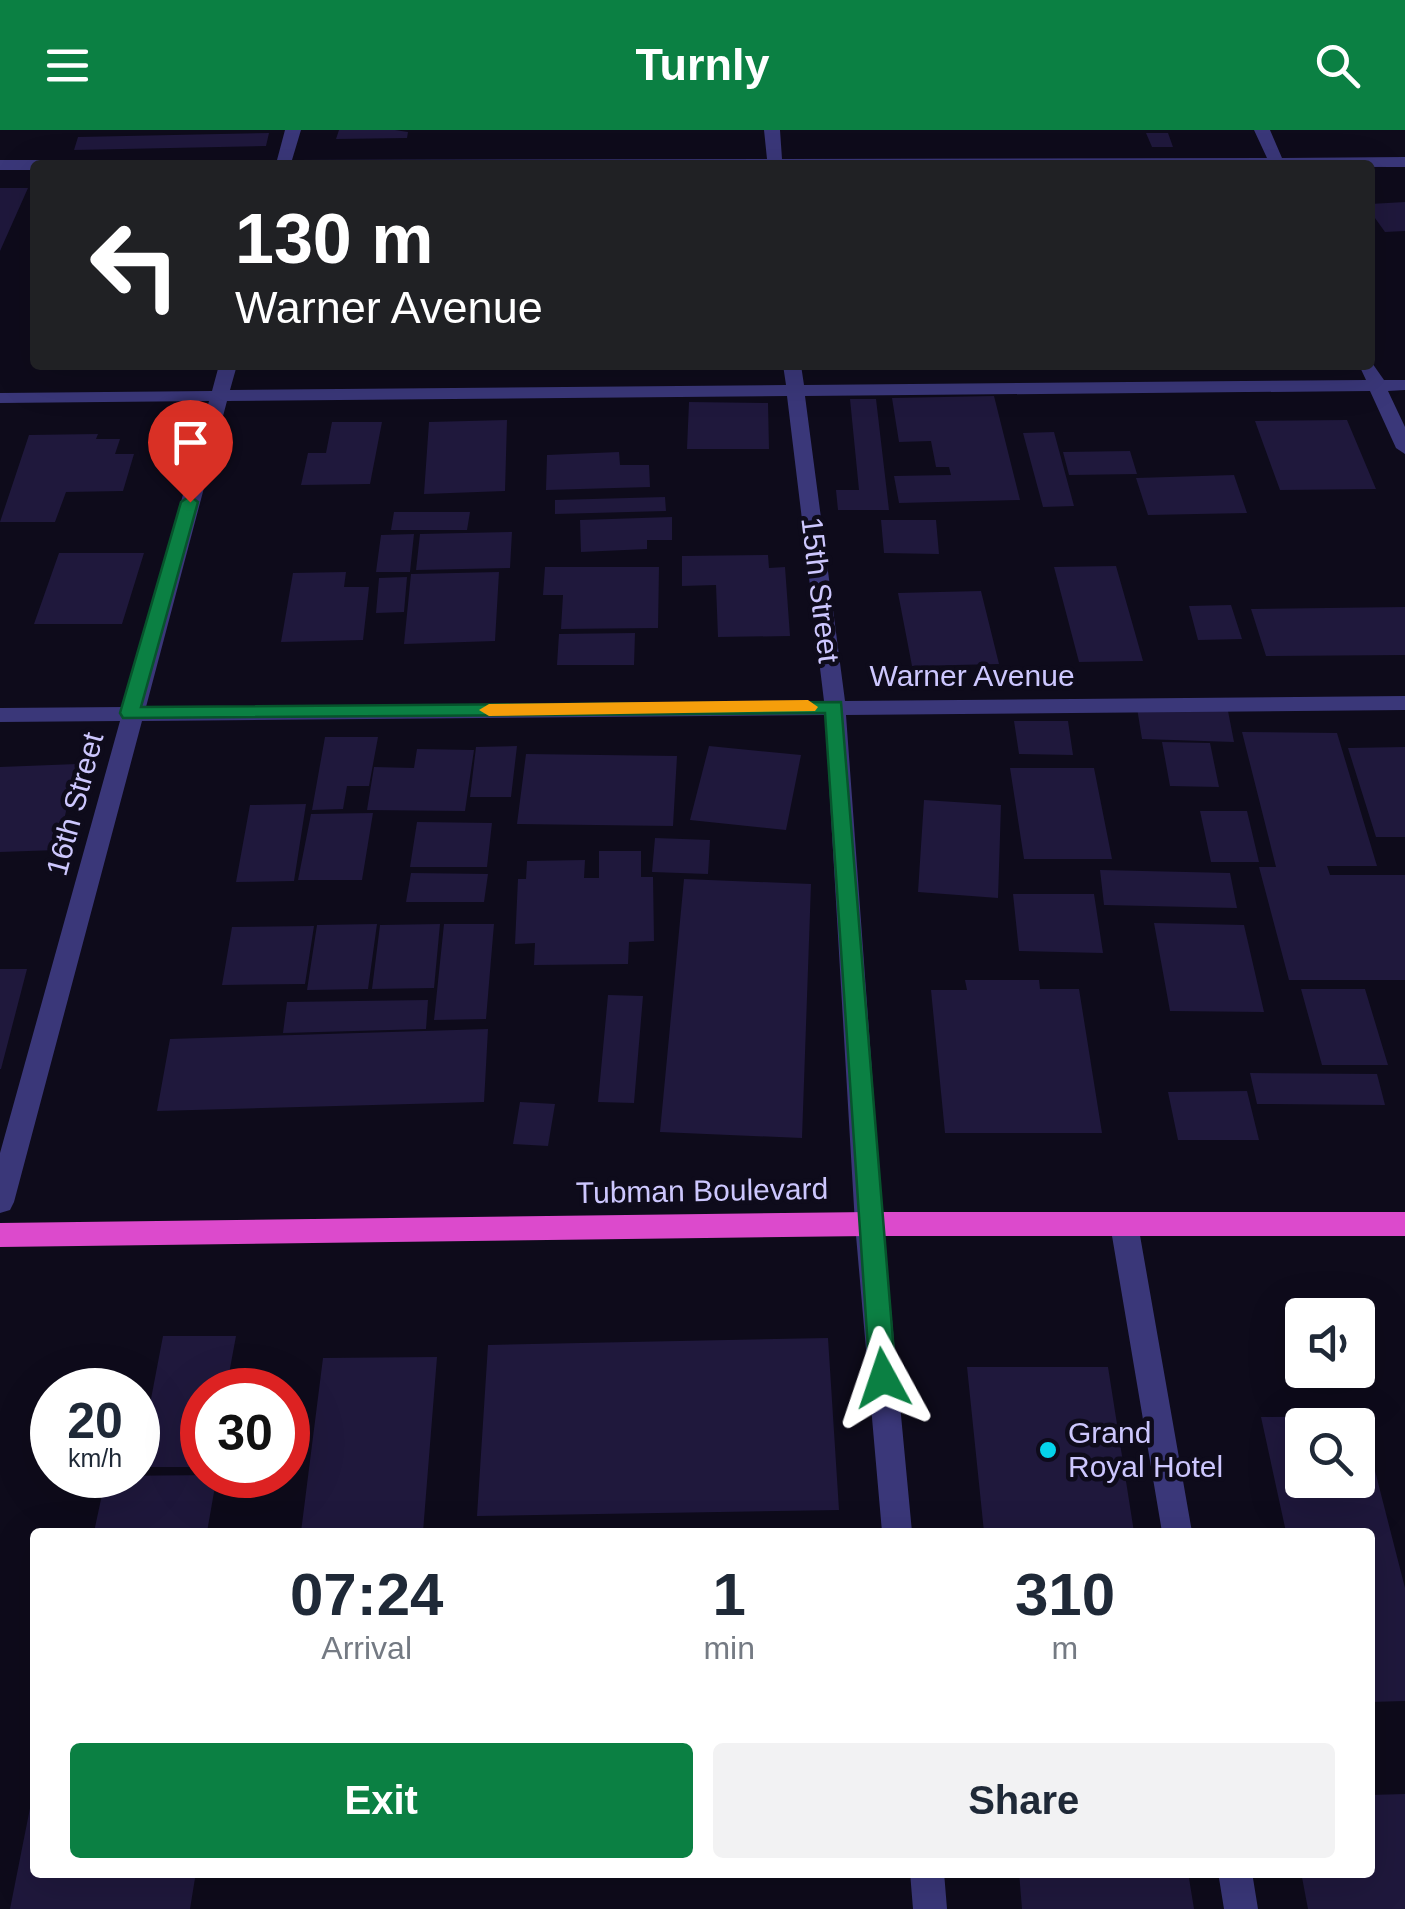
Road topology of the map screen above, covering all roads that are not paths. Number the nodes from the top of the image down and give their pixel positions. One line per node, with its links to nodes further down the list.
1 (293, 130): 4 (street)
2 (772, 130): 5 (street)
3 (1262, 130): 6 (street)
4 (284, 160)
5 (775, 160)
6 (1276, 160)
7 (1375, 162): 8 (street)
8 (1405, 162)
9 (0, 165): 10 (street)
10 (30, 165)
11 (227, 370): 17 (street, 16th Street)
12 (792, 370): 16 (street, 15th Street)
13 (1370, 370): 14 (street)
14 (1377, 385): 15 (street); 16 (street); 19 (street)
15 (1405, 385)
16 (794, 389): 17 (street); 21 (street, 15th Street)
17 (219, 396): 18 (street); 22 (street, 16th Street)
18 (0, 398)
19 (1405, 448)
20 (1405, 703): 21 (street, Warner Avenue)
21 (834, 706): 22 (street, Warner Avenue); 25 (street, 15th Street)
22 (130, 713): 23 (street, Warner Avenue); 24 (street, 16th Street)
23 (0, 715)
24 (0, 1202)
25 (869, 1224): 26 (highway, Tubman Boulevard); 28 (highway, Tubman Boulevard); 29 (street, 15th Street)
26 (1124, 1224): 27 (highway, Tubman Boulevard); 30 (street)
27 (1405, 1224)
28 (0, 1235)
29 (897, 1528)
30 (1176, 1528)
31 (927, 1878): 33 (street)
32 (1236, 1878): 34 (street)
33 (930, 1909)
34 (1241, 1909)

